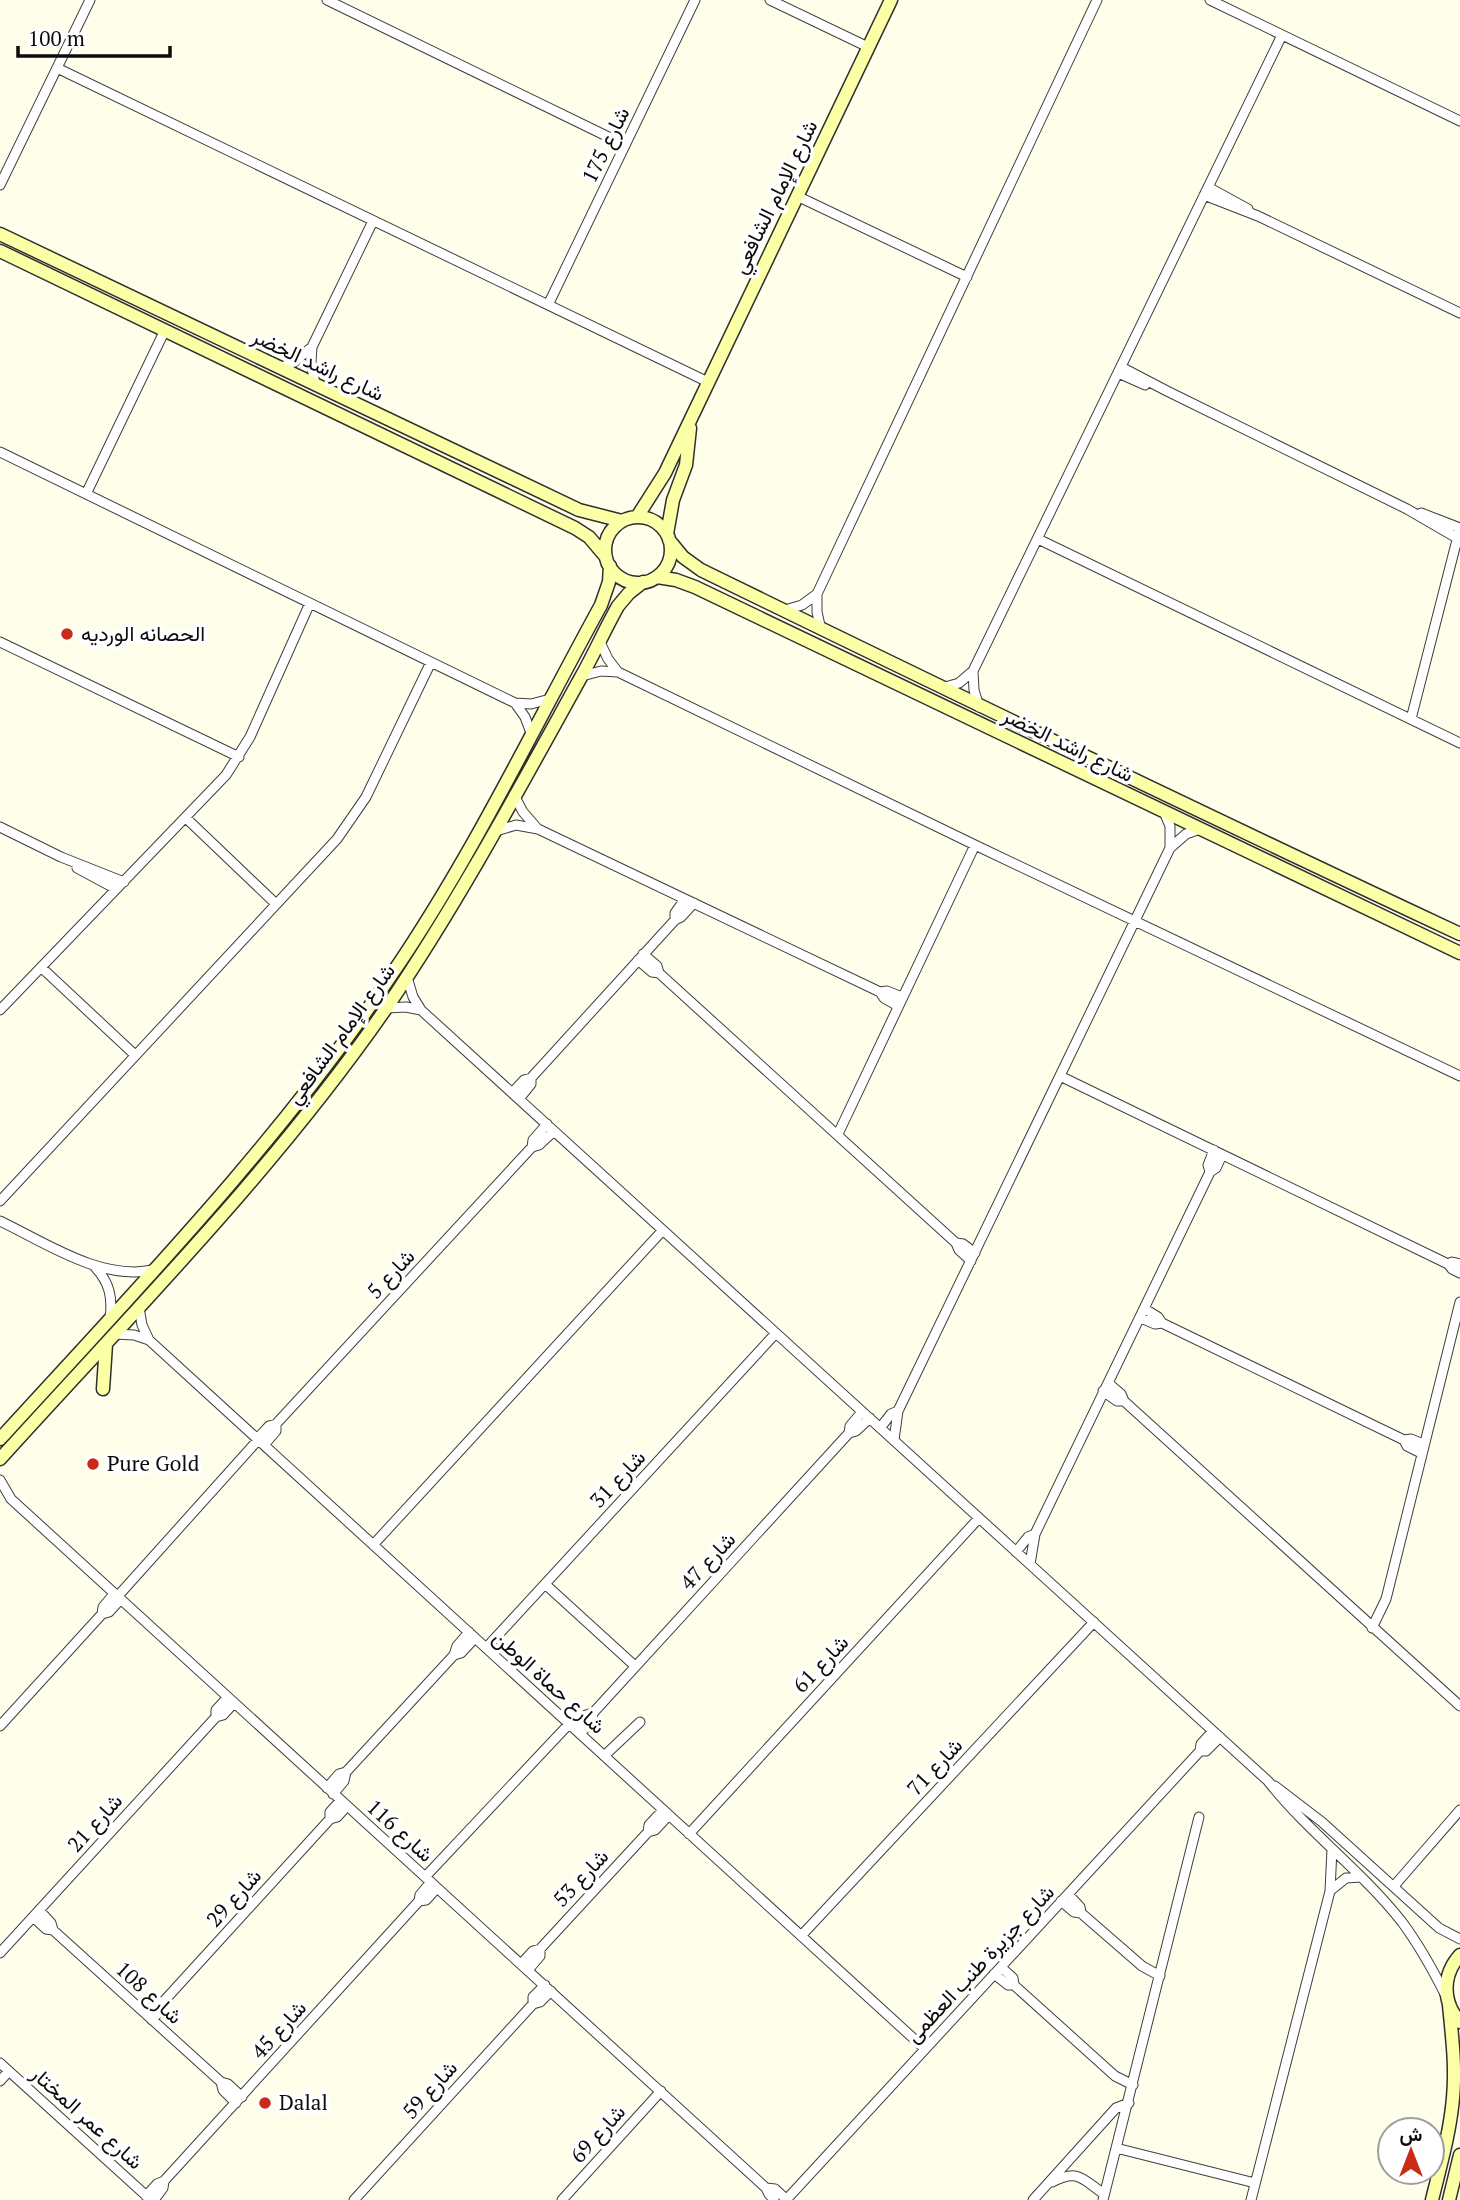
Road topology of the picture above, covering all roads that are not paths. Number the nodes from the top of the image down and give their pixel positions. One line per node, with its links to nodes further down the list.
1 (90, 0): 10 (street)
2 (327, 0): 12 (street)
3 (695, 0): 12 (street, شارع 175)
4 (770, 0): 9 (street)
5 (891, 0): 9 (street, شارع الإمام الشافعي)
6 (1210, 0): 8 (street)
7 (1098, 2): 19 (street)
8 (1282, 35): 11 (street); 14 (street)
9 (868, 47): 15 (street, شارع الإمام الشافعي)
10 (57, 68): 13 (street); 16 (street)
11 (1460, 121)
12 (625, 145): 20 (street, شارع 175)
13 (0, 185)
14 (1206, 191): 21 (street); 25 (street)
15 (797, 196): 19 (street); 26 (street, شارع الإمام الشافعي)
16 (373, 221): 20 (street); 23 (street)
17 (0, 234): 24 (street, شارع راشد الخضر)
18 (0, 251): 22 (street, شارع راشد الخضر)
19 (967, 278): 41 (street)
20 (548, 305): 26 (street)
21 (1459, 313)
22 (164, 330): 30 (street); 38 (street, شارع راشد الخضر)
23 (312, 347): 24 (street); 27 (street)
24 (280, 368): 27 (street, شارع راشد الخضر)
25 (1120, 370): 31 (street); 37 (street)
26 (708, 382): 28 (street, شارع الإمام الشافعي)
27 (315, 384): 33 (street, شارع راشد الخضر)
28 (694, 411): 32 (street, شارع الإمام الشافعي); 35 (street, شارع الإمام الشافعي)
29 (0, 452): 30 (street)
30 (86, 494): 42 (street)
31 (1407, 509): 34 (street); 36 (street)
32 (637, 517): 33 (street); 35 (street)
33 (622, 521): 38 (street)
34 (1460, 527): 36 (street)
35 (668, 537): 39 (street); 43 (street, شارع راشد الخضر)
36 (1457, 538): 55 (street)
37 (1038, 539): 48 (street); 55 (street)
38 (608, 562): 40 (street); 52 (street, شارع الإمام الشافعي)
39 (657, 577): 40 (street); 60 (street, شارع راشد الخضر)
40 (643, 582): 46 (street, شارع الإمام الشافعي)
41 (817, 594): 43 (street); 44 (street)
42 (310, 603): 47 (street); 58 (street)
43 (784, 611): 44 (street, شارع راشد الخضر)
44 (821, 630): 51 (street, شارع راشد الخضر)
45 (0, 642): 58 (street)
46 (600, 642): 49 (street); 50 (street, شارع الإمام الشافعي)
47 (431, 662): 53 (street); 70 (street)
48 (973, 671): 51 (street); 54 (street)
49 (618, 672): 50 (street); 66 (street)
50 (581, 676): 59 (street, شارع الإمام الشافعي)
51 (941, 688): 54 (street, شارع راشد الخضر)
52 (550, 699): 53 (street); 56 (street, شارع الإمام الشافعي)
53 (515, 703): 56 (street)
54 (979, 707): 72 (street, شارع راشد الخضر)
55 (1411, 719): 57 (street)
56 (531, 733): 95 (street, شارع الإمام الشافعي)
57 (1460, 743)
58 (239, 757): 61 (street)
59 (514, 795): 63 (street); 65 (street, شارع الإمام الشافعي)
60 (1164, 812): 64 (street, شارع راشد الخضر); 67 (street)
61 (186, 818): 68 (street); 70 (street)
62 (0, 827): 68 (street)
63 (538, 828): 65 (street); 69 (street)
64 (1200, 829): 67 (street); 73 (street, شارع راشد الخضر)
65 (496, 831): 76 (street, شارع الإمام الشافعي)
66 (975, 845): 71 (street); 77 (street)
67 (1170, 848): 71 (street)
68 (120, 886): 75 (street)
69 (689, 901): 74 (street); 77 (street)
70 (275, 903): 81 (street)
71 (1135, 921): 82 (street); 83 (street)
72 (1460, 934)
73 (1460, 953)
74 (640, 957): 84 (street); 86 (street)
75 (42, 968): 79 (street); 81 (street)
76 (407, 977): 78 (street, شارع الإمام الشافعي); 80 (street)
77 (900, 1002): 86 (street)
78 (386, 1008): 80 (street); 98 (street, شارع الإمام الشافعي)
79 (0, 1010)
80 (421, 1010): 84 (street)
81 (135, 1055): 88 (street)
82 (1060, 1076): 87 (street); 91 (street)
83 (1460, 1076)
84 (515, 1096): 85 (street)
85 (550, 1128): 90 (street); 111 (street, شارع 5)
86 (838, 1134): 91 (street)
87 (1218, 1152): 92 (street); 99 (street)
88 (0, 1201)
89 (0, 1221): 94 (street)
90 (663, 1230): 101 (street); 119 (street)
91 (973, 1257): 106 (street)
92 (1448, 1264): 93 (street); 96 (street)
93 (1460, 1264)
94 (93, 1266): 95 (street); 100 (street)
95 (153, 1270): 100 (street, شارع الإمام الشافعي)
96 (1460, 1273)
97 (1460, 1302): 112 (street)
98 (138, 1307): 102 (street, شارع الإمام الشافعي); 103 (street, شارع حماة الوطن)
99 (1143, 1313): 104 (street); 112 (street)
100 (110, 1318): 109 (street, شارع الإمام الشافعي)
101 (776, 1333): 107 (street); 122 (street, شارع 31)
102 (110, 1338): 103 (street); 105 (street); 113 (street, شارع الإمام الشافعي)
103 (149, 1340): 111 (street, شارع حماة الوطن)
104 (1106, 1387): 118 (street); 125 (street)
105 (103, 1389)
106 (898, 1411): 108 (street); 110 (street)
107 (866, 1415): 108 (street); 128 (street, شارع 47)
108 (880, 1428): 110 (street)
109 (0, 1439)
110 (894, 1440): 117 (street)
111 (260, 1442): 119 (street, شارع حماة الوطن); 123 (street, شارع 5)
112 (1422, 1449): 125 (street)
113 (0, 1459)
114 (0, 1479): 116 (street, شارع 116)
115 (0, 1493): 116 (street, شارع 116)
116 (11, 1499): 123 (street, شارع 116)
117 (979, 1518): 120 (street); 141 (street, شارع 61)
118 (1035, 1534): 120 (street); 121 (street)
119 (373, 1545): 126 (street, شارع حماة الوطن)
120 (1016, 1552): 121 (street)
121 (1030, 1564): 124 (street)
122 (545, 1584): 127 (street, شارع 31); 128 (street)
123 (117, 1597): 129 (street, شارع 116); 132 (street, شارع 5)
124 (1094, 1622): 134 (street); 149 (street, شارع 71)
125 (1372, 1628): 130 (street)
126 (472, 1635): 127 (street, شارع حماة الوطن); 137 (street)
127 (486, 1648): 133 (street, شارع حماة الوطن)
128 (635, 1666): 133 (street, شارع 47)
129 (230, 1700): 137 (street, شارع 116); 148 (street, شارع 21)
130 (1460, 1706)
131 (640, 1722): 135 (street)
132 (0, 1726)
133 (574, 1729): 135 (street, شارع حماة الوطن); 144 (street, شارع 47)
134 (1217, 1734): 136 (street); 147 (street, شارع جزيرة طنب العظمى)
135 (604, 1756): 139 (street, شارع حماة الوطن)
136 (1268, 1781): 142 (street); 145 (street)
137 (337, 1797): 144 (street, شارع 116); 158 (street, شارع 29)
138 (1460, 1810): 145 (street)
139 (666, 1812): 141 (street, شارع حماة الوطن); 153 (street, شارع 53)
140 (1199, 1817): 155 (street)
141 (689, 1834): 149 (street, شارع حماة الوطن)
142 (1332, 1849): 143 (street); 146 (street)
143 (1361, 1877): 146 (street); 157 (street)
144 (431, 1882): 153 (street, شارع 116); 166 (street, شارع 45)
145 (1394, 1886): 150 (street)
146 (1330, 1891): 170 (street)
147 (1065, 1898): 154 (street, شارع جزيرة طنب العظمى); 155 (street)
148 (36, 1913): 151 (street, شارع 21); 158 (street, شارع 108)
149 (801, 1936): 160 (street, شارع حماة الوطن)
150 (1460, 1939)
151 (0, 1953)
152 (1460, 1955): 157 (street)
153 (525, 1967): 156 (street, شارع 116)
154 (998, 1970): 160 (street, شارع جزيرة طنب العظمى); 164 (street)
155 (1160, 1976): 164 (street)
156 (548, 1988): 165 (street, شارع 116); 174 (street, شارع 59)
157 (1448, 2001): 159 (street); 182 (street)
158 (149, 2017): 166 (street, شارع 108)
159 (1460, 2022)
160 (925, 2049): 179 (street, شارع جزيرة طنب العظمى)
161 (0, 2063): 162 (street, شارع عمر المختار)
162 (9, 2071): 163 (street); 175 (street, شارع عمر المختار)
163 (0, 2081)
164 (1133, 2085): 167 (street)
165 (661, 2091): 172 (street, شارع 116); 177 (street, شارع 69)
166 (239, 2100): 175 (street, شارع 45)
167 (1129, 2103): 168 (street); 171 (street)
168 (1116, 2148): 170 (street); 173 (street)
169 (1460, 2155): 183 (street)
170 (1255, 2183): 181 (street)
171 (1047, 2185): 173 (street); 180 (street)
172 (766, 2188): 178 (street, شارع 116); 179 (street, شارع 116)
173 (1104, 2197)
174 (356, 2198): 176 (street)
175 (150, 2199)
176 (368, 2200)
177 (562, 2200)
178 (774, 2200)
179 (786, 2200)
180 (1033, 2200)
181 (1251, 2200)
182 (1432, 2200)
183 (1449, 2200)

